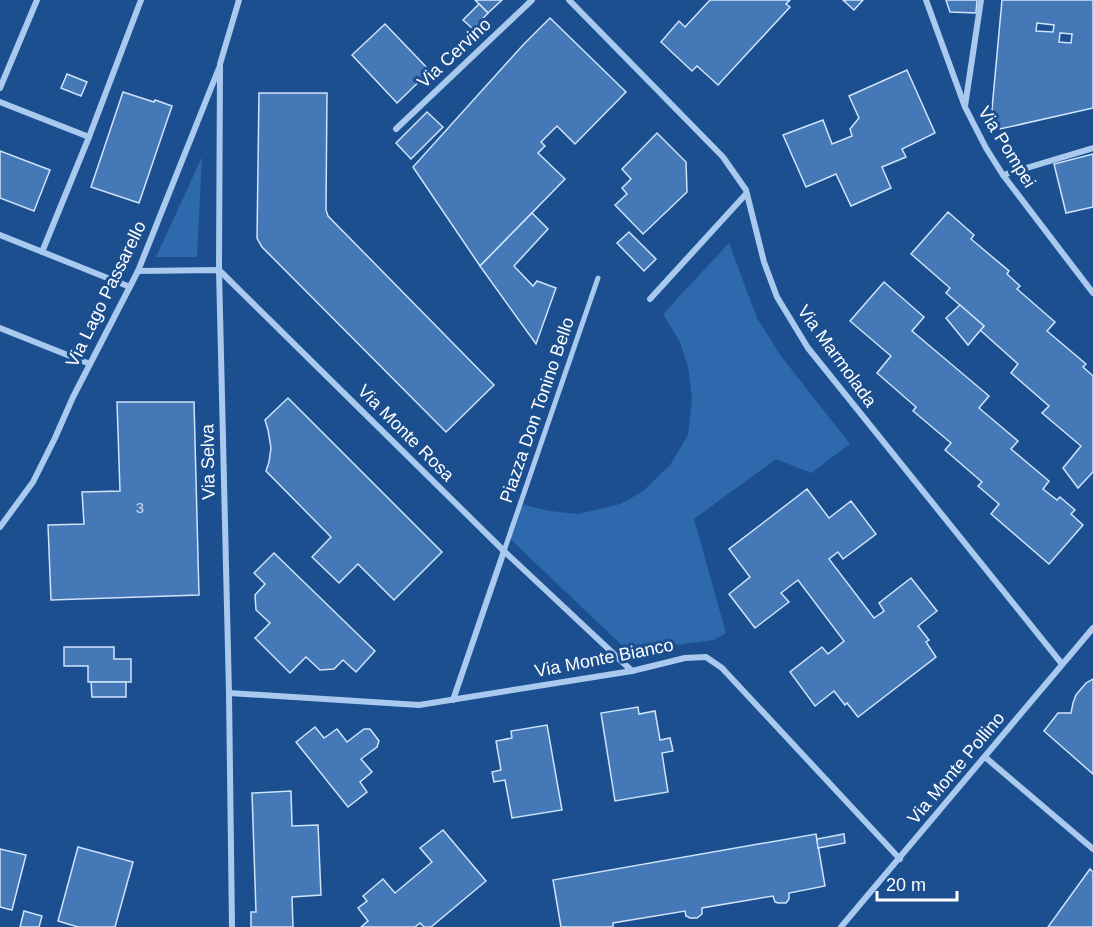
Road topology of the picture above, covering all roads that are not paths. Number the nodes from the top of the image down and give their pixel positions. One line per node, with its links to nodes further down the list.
1 (37, 0): 9 (street)
2 (141, 0): 13 (street)
3 (239, 0): 8 (street, Via Selva)
4 (532, 0): 12 (street, Via Cervino)
5 (569, 0): 16 (street, Via Marmolada)
6 (926, 0): 11 (street, Via Pompei)
7 (981, 0): 11 (street)
8 (220, 64): 19 (street, Via Selva); 20 (street, Via Lago Passarello)
9 (0, 88)
10 (0, 102): 13 (street)
11 (965, 106): 15 (street, Via Pompei)
12 (396, 129)
13 (89, 137): 18 (street)
14 (1093, 148): 15 (street)
15 (1003, 175): 23 (street, Via Pompei)
16 (746, 194): 24 (street); 30 (street, Via Marmolada)
17 (0, 235): 18 (street)
18 (42, 252): 22 (street)
19 (219, 270): 20 (street); 28 (street, Via Monte Rosa); 32 (street, Via Selva)
20 (138, 271): 22 (street, Via Lago Passarello)
21 (598, 279): 28 (street, Piazza Don Tonino Bello)
22 (130, 286): 26 (street, Via Lago Passarello)
23 (1093, 293)
24 (650, 299)
25 (0, 328): 26 (street)
26 (90, 364): 27 (street, Via Lago Passarello)
27 (0, 527)
28 (504, 551): 31 (street, Via Monte Rosa); 33 (street)
29 (1093, 628): 30 (street, Via Monte Pollino)
30 (1062, 664): 34 (street, Via Monte Pollino)
31 (632, 670): 33 (street, Via Monte Bianco); 36 (street, Via Monte Bianco)
32 (229, 693): 33 (street, Via Monte Bianco); 37 (street, Via Selva)
33 (453, 700)
34 (985, 757): 35 (street); 36 (street, Via Monte Pollino)
35 (1093, 849)
36 (900, 859): 38 (street, Via Monte Pollino)
37 (232, 927)
38 (841, 927)

